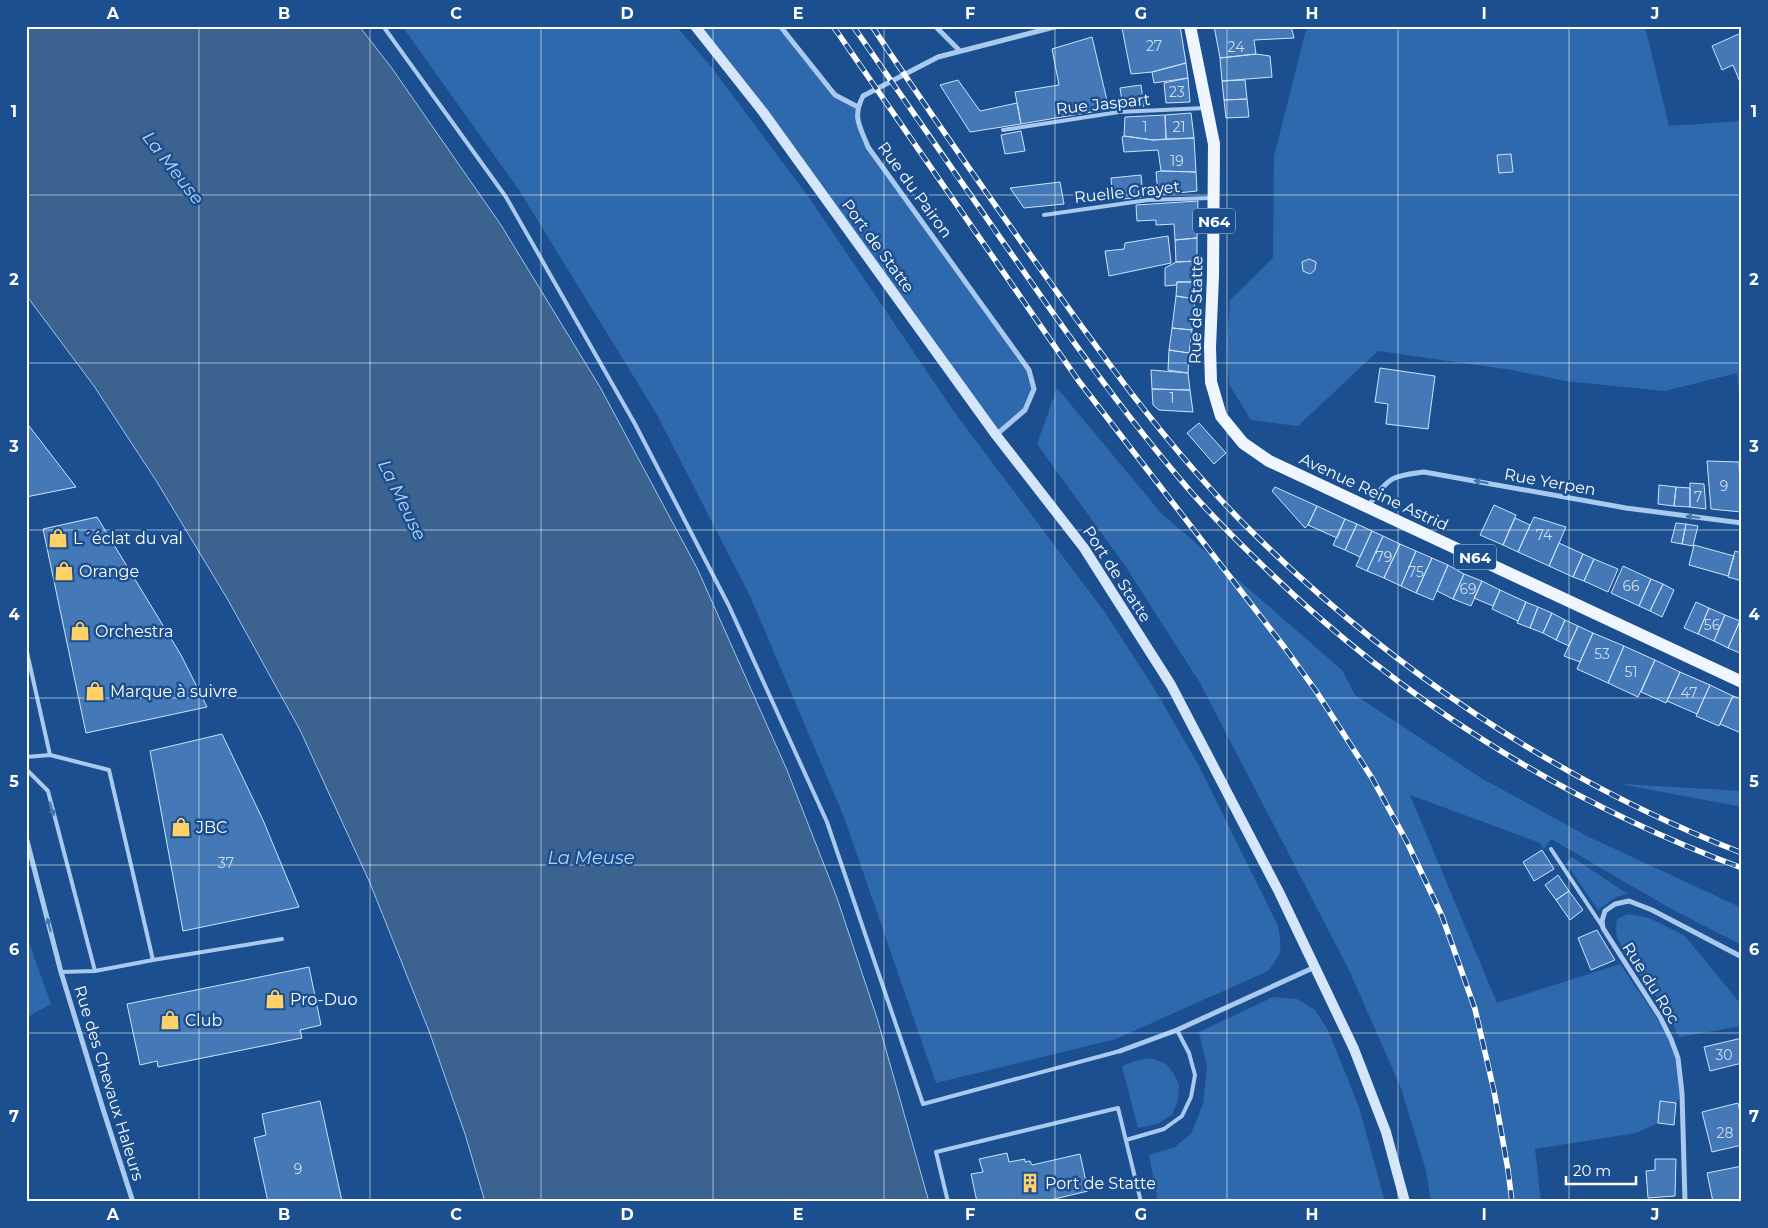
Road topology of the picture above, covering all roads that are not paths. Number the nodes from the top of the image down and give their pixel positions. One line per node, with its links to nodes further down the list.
1 (383, 26): 32 (lane)
2 (695, 26): 14 (street, Port de Statte)
3 (780, 26): 8 (street)
4 (935, 26): 7 (street)
5 (1058, 26): 7 (street)
6 (1190, 26): 9 (main road, Rue de Statte / N64)
7 (960, 51): 8 (street)
8 (858, 107): 14 (street, Rue du Pairon)
9 (1207, 108): 10 (lane, Rue Jaspart); 11 (main road, Rue de Statte / N64)
10 (1002, 130)
11 (1214, 198): 12 (lane, Ruelle Grayet); 13 (main road, Rue de Statte / N64)
12 (1044, 215)
13 (1221, 416): 15 (main road, Avenue Reine Astrid / N64)
14 (996, 435): 28 (street, Port de Statte)
15 (1368, 506): 16 (street, Rue Yerpen, one-way to 15); 18 (main road, Avenue Reine Astrid / N64)
16 (1742, 523)
17 (26, 648): 19 (lane)
18 (1742, 682)
19 (50, 755): 20 (lane); 27 (lane)
20 (26, 757)
21 (26, 769): 29 (lane, one-way to 29)
22 (26, 837): 30 (street, Rue des Chevaux Haleurs, one-way to 22)
23 (1552, 849): 24 (lane, Rue du Roc)
24 (1603, 928): 26 (street); 38 (street, Rue du Roc)
25 (282, 938): 27 (lane)
26 (1742, 957)
27 (153, 960): 29 (lane)
28 (1316, 967): 31 (street); 37 (street, Port de Statte)
29 (95, 971): 30 (lane)
30 (61, 972): 34 (street, Rue des Chevaux Haleurs)
31 (1177, 1030): 32 (street); 33 (lane)
32 (1120, 1051)
33 (1126, 1140): 35 (lane); 36 (lane)
34 (133, 1202)
35 (948, 1202)
36 (1141, 1202)
37 (1404, 1202)
38 (1685, 1202)

